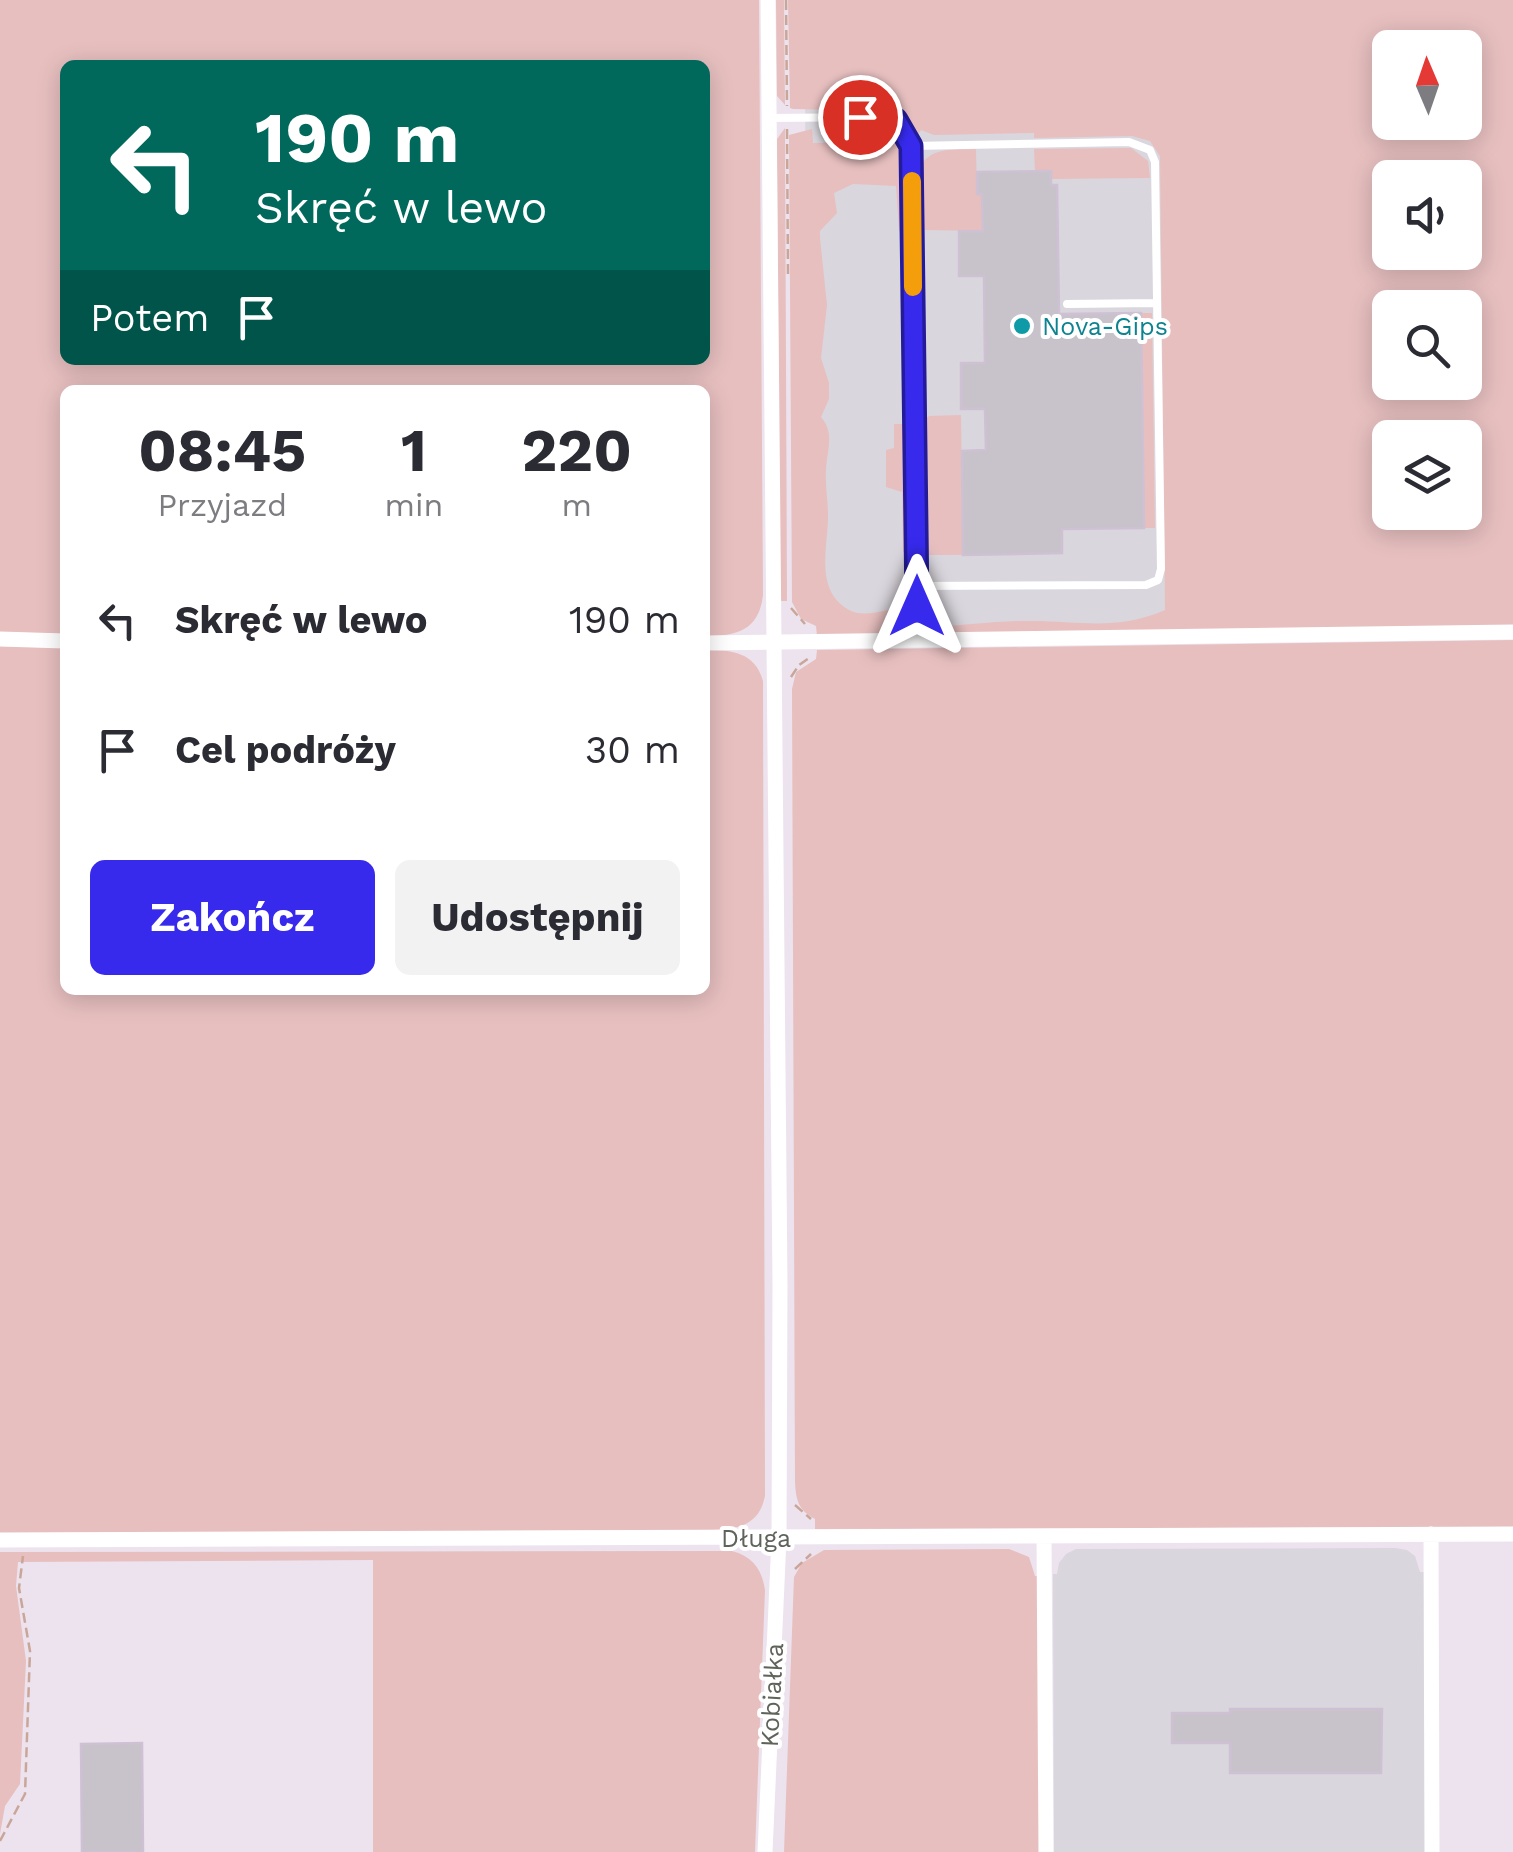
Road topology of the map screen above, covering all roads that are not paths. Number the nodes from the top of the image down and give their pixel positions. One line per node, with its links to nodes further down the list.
1 (768, 0): 2 (street, Kobiałka)
2 (769, 118): 3 (lane); 12 (street, Kobiałka)
3 (911, 142): 4 (lane); 6 (lane)
4 (1157, 303): 5 (lane); 6 (lane)
5 (1067, 304)
6 (917, 586): 9 (lane)
7 (1513, 632): 9 (street)
8 (0, 638): 10 (street)
9 (917, 641): 12 (street)
10 (60, 642)
11 (710, 643): 12 (street)
12 (771, 644): 16 (street, Kobiałka)
13 (1431, 1534): 14 (street, Długa); 15 (street, Długa); 20 (street)
14 (1513, 1534)
15 (1044, 1536): 16 (street, Długa); 19 (street)
16 (778, 1538): 17 (street, Długa); 18 (street, Kobiałka)
17 (0, 1540)
18 (765, 1852)
19 (1046, 1852)
20 (1432, 1852)

